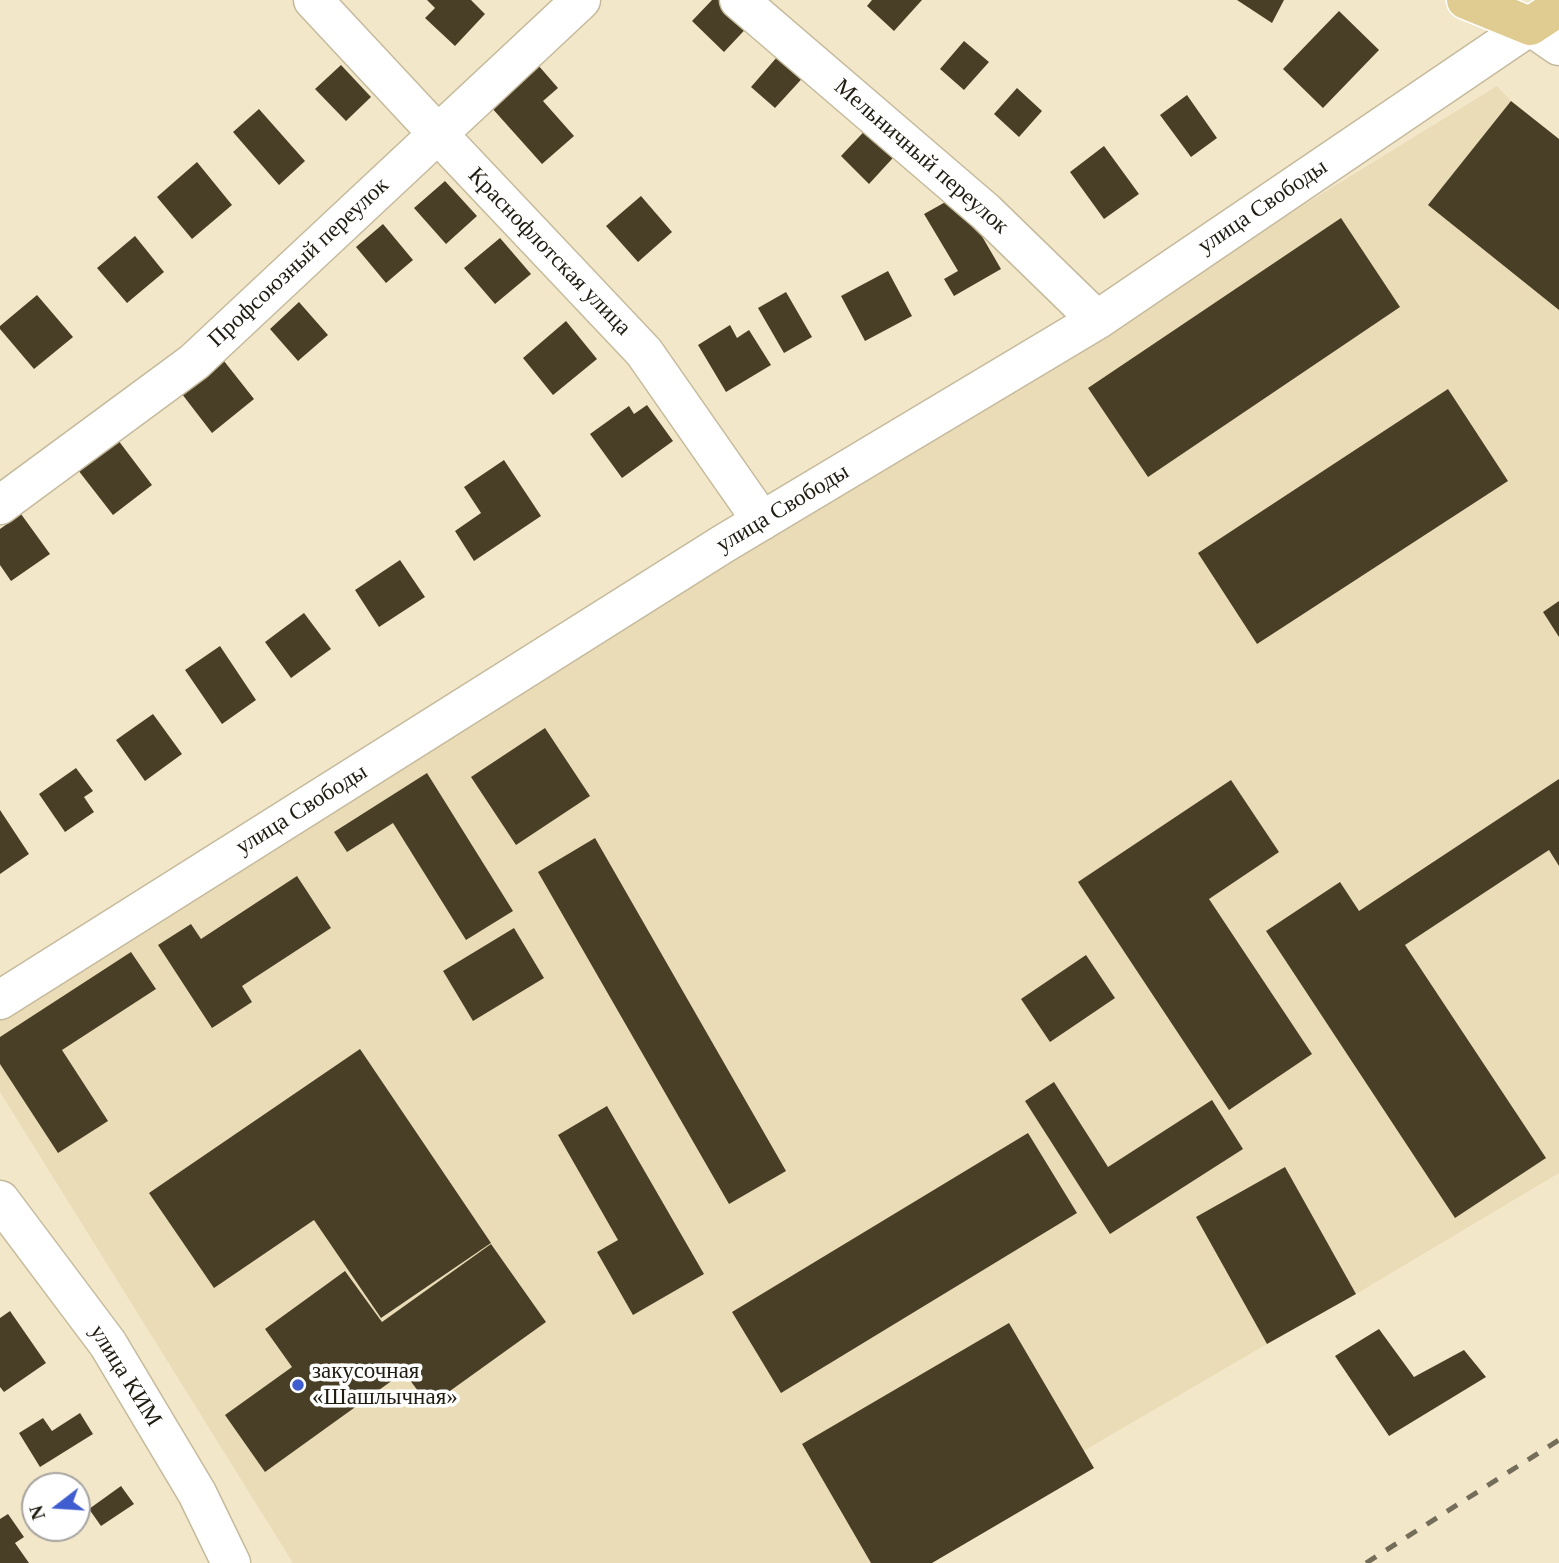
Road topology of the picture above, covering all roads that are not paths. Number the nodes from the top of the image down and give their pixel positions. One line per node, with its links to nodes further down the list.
1 (313, 0): 6 (street, Краснофлотская улица)
2 (581, 0): 6 (street, Профсоюзный переулок)
3 (739, 0): 7 (street, Мельничный переулок)
4 (1466, 0): 5 (main road)
5 (1549, 27): 7 (street, улица Свободы)
6 (436, 134): 8 (street, Профсоюзный переулок); 9 (street, Краснофлотская улица)
7 (1097, 320): 9 (street, улица Свободы)
8 (0, 505)
9 (762, 521): 10 (street, улица Свободы)
10 (0, 1000)
11 (0, 1200): 12 (street, улица КИМ)
12 (231, 1563)

